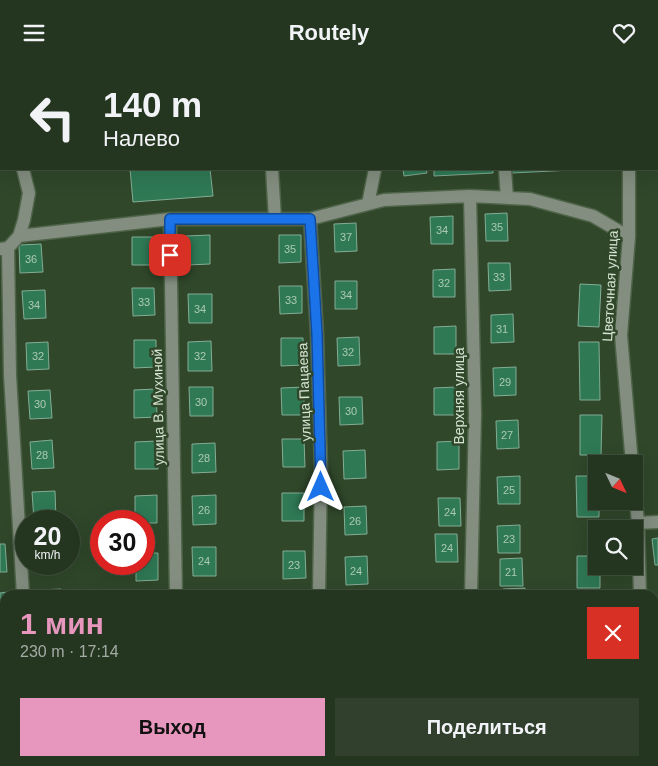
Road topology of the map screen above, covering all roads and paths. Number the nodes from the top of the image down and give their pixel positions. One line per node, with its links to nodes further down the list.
1 (23, 170): 12 (street)
2 (272, 170): 10 (street)
3 (375, 170): 8 (street)
4 (505, 170): 7 (street)
5 (629, 170): 13 (street, Цветочная улица)
6 (470, 196): 7 (street); 8 (street); 22 (street, Верхняя улица)
7 (507, 198): 13 (street)
8 (368, 204): 11 (street)
9 (170, 219): 10 (street); 12 (street); 20 (street, улица В. Мухиной)
10 (275, 219): 11 (street)
11 (310, 219): 21 (street, улица Пацаева)
12 (19, 236): 14 (street)
13 (629, 237): 15 (street, Цветочная улица)
14 (4, 248): 19 (street)
15 (631, 455)
16 (658, 522): 17 (street)
17 (643, 523)
18 (639, 575): 23 (street)
19 (22, 590)
20 (176, 590)
21 (319, 590)
22 (471, 590)
23 (640, 590)

